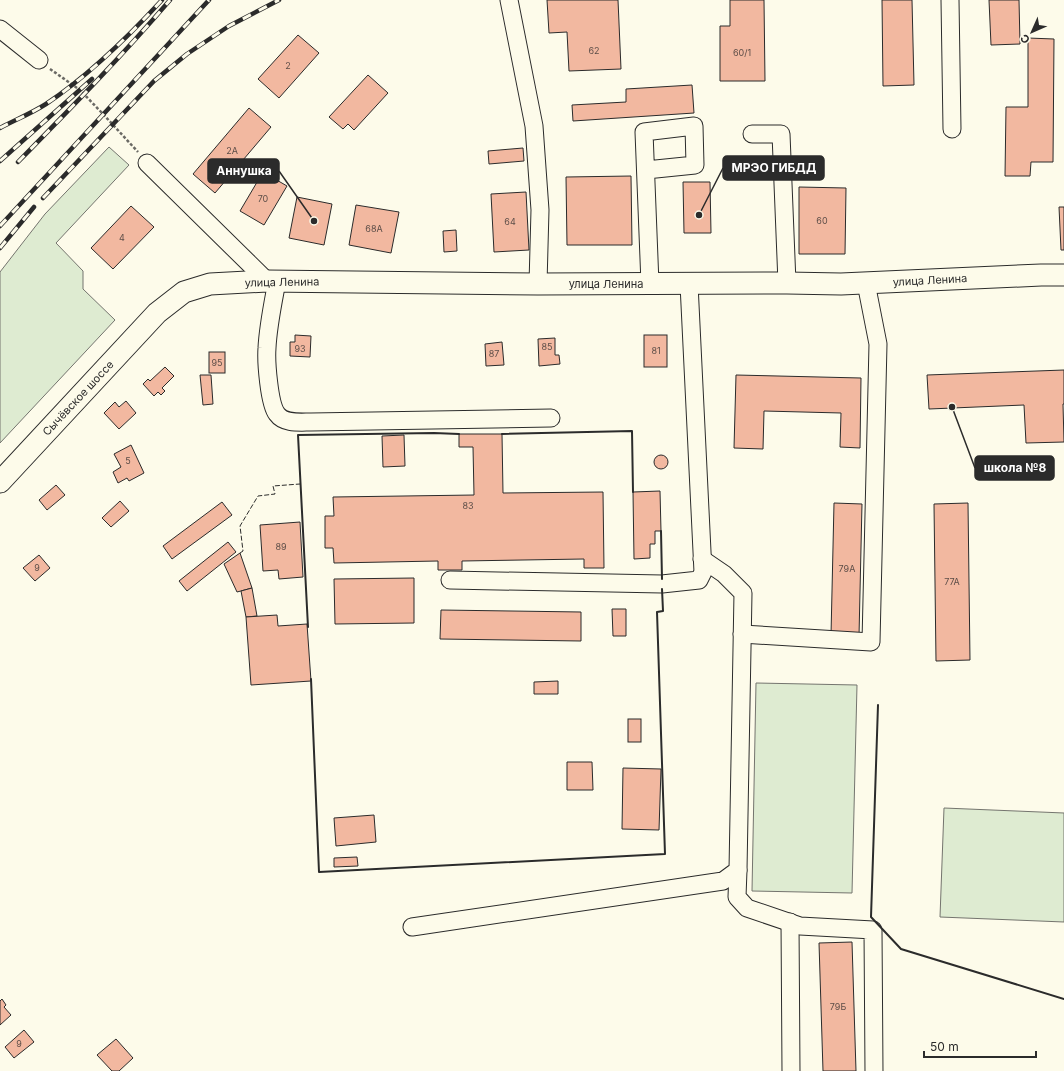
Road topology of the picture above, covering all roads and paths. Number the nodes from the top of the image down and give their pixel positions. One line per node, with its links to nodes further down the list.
1 (509, 0): 13 (street)
2 (950, 0): 5 (street)
3 (0, 29): 4 (street)
4 (39, 60): 7 (path)
5 (952, 129)
6 (752, 134): 11 (street)
7 (147, 163): 10 (street)
8 (646, 170): 14 (street)
9 (1064, 275): 12 (main road, улица Ленина)
10 (272, 281): 13 (main road, улица Ленина); 16 (main road, улица Ленина); 17 (street)
11 (787, 282): 12 (main road, улица Ленина); 15 (main road, улица Ленина)
12 (866, 283): 21 (street)
13 (538, 284): 14 (main road, улица Ленина)
14 (650, 284): 15 (main road, улица Ленина)
15 (689, 284): 19 (street)
16 (157, 313): 18 (main road, Сычёвское шоссе)
17 (550, 418)
18 (0, 482)
19 (702, 559): 20 (street); 21 (street)
20 (450, 580)
21 (742, 634): 22 (street)
22 (738, 870): 23 (street); 24 (street)
23 (790, 922): 25 (street); 26 (street)
24 (412, 927)
25 (791, 1071)
26 (874, 1071)

